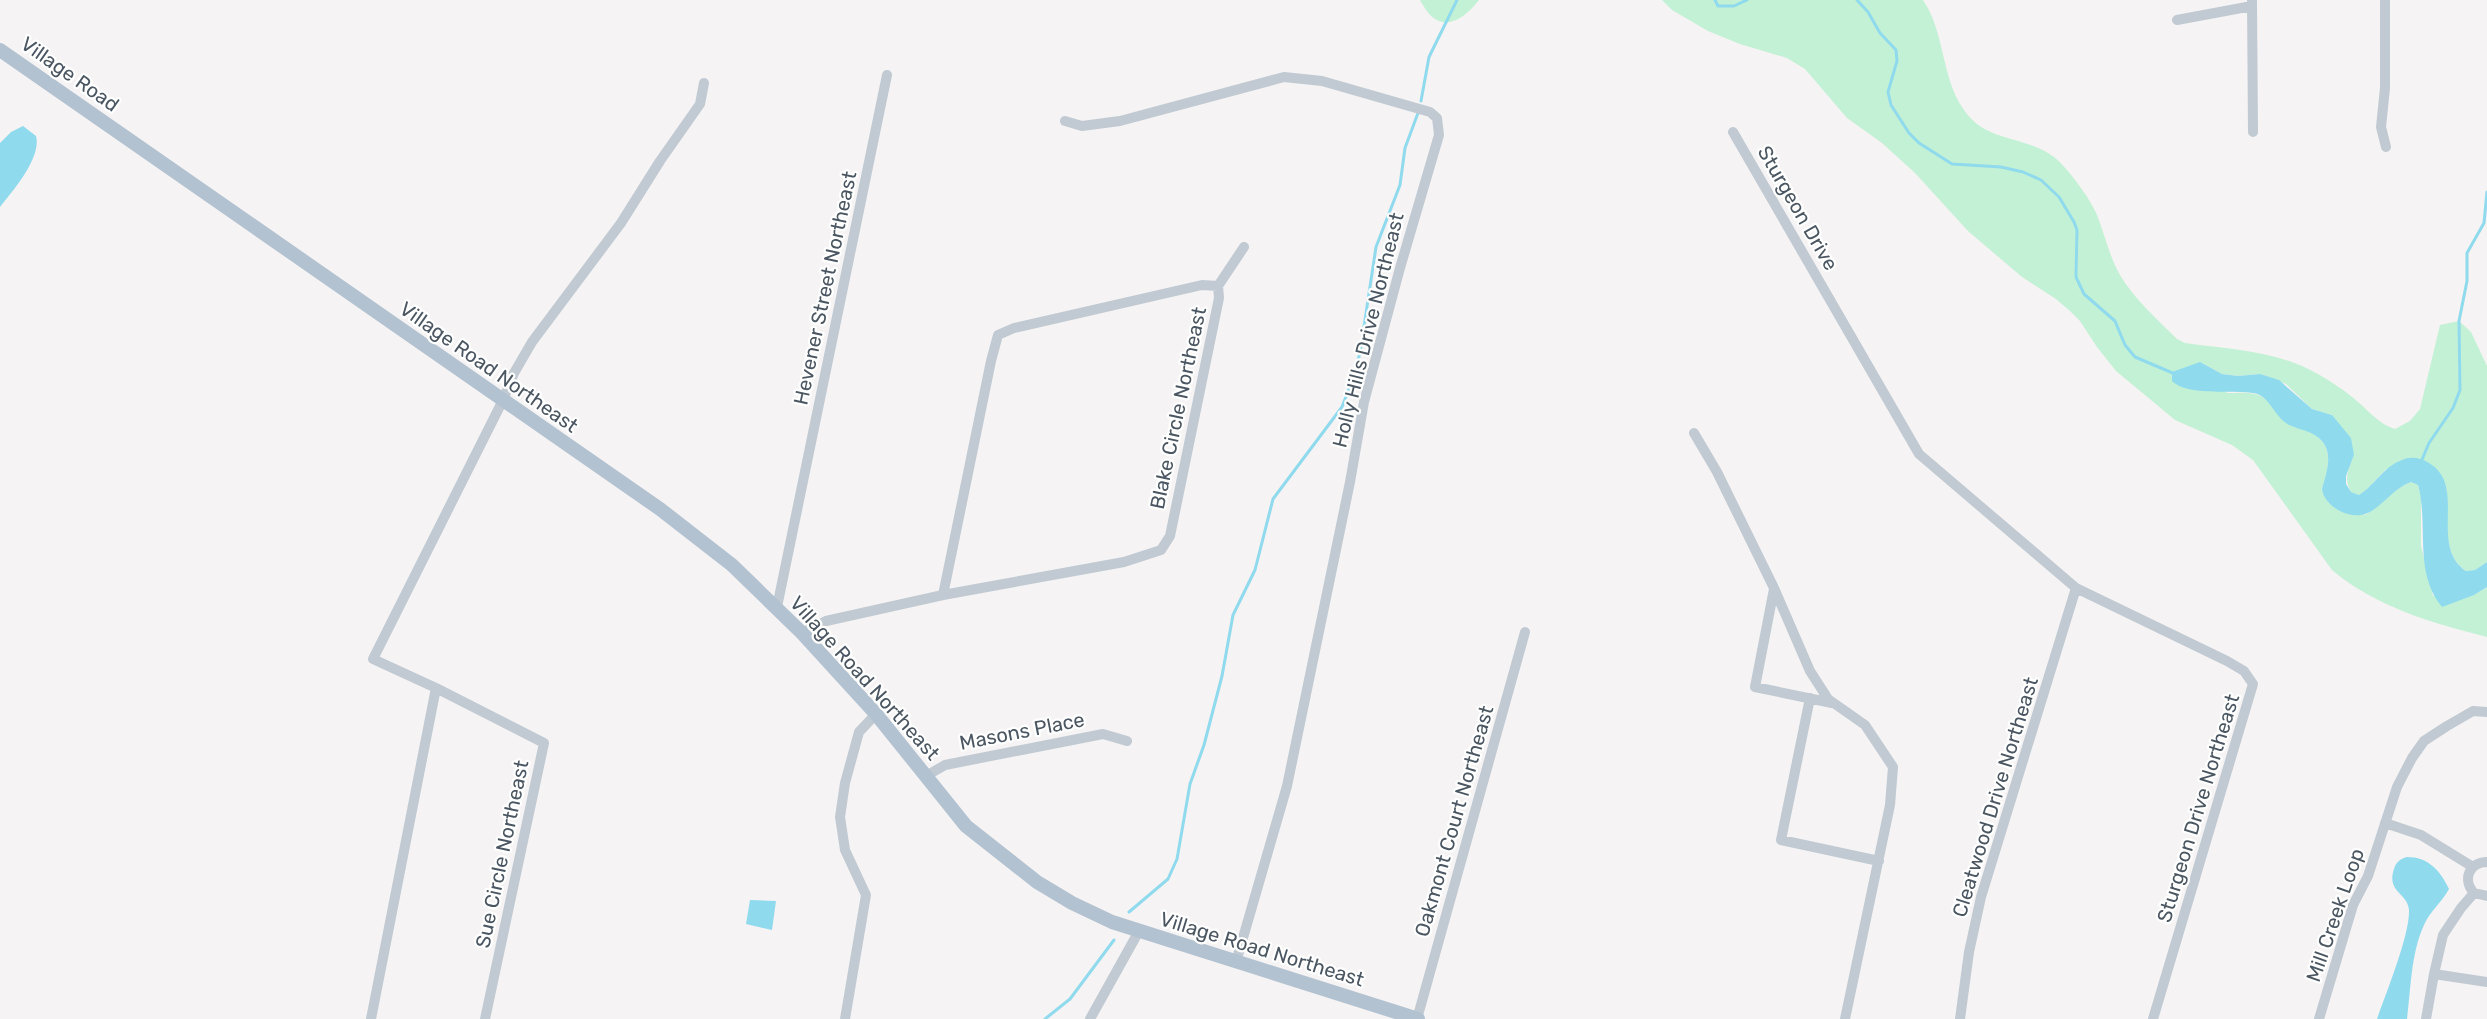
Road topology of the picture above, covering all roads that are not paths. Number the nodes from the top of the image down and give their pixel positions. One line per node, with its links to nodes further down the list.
1 (2385, 0): 11 (street)
2 (2252, 3): 3 (street); 10 (street)
3 (2177, 20)
4 (0, 50): 8 (main road, Village Road)
5 (887, 75): 20 (street, Hevener Street Northeast)
6 (704, 83): 15 (street)
7 (1065, 121): 37 (street, Holly Hills Drive Northeast)
8 (117, 131): 15 (main road, Village Road Northeast)
9 (1733, 132): 14 (street, Sturgeon Drive)
10 (2253, 132)
11 (2386, 147)
12 (1244, 247): 13 (street)
13 (1218, 286): 19 (street, Blake Circle Northeast); 19 (street, Blake Circle Northeast)
14 (1832, 302): 18 (street, Sturgeon Drive Northeast)
15 (503, 400): 20 (main road, Village Road Northeast); 23 (street, Sue Circle Northeast)
16 (1694, 433): 17 (street)
17 (1774, 588): 24 (street); 25 (street)
18 (2076, 588): 46 (street, Cleatwood Drive Northeast); 47 (street, Sturgeon Drive Northeast)
19 (943, 595): 22 (street, Blake Circle Northeast)
20 (777, 607): 22 (main road, Village Road Northeast)
21 (1525, 632): 44 (street, Oakmont Court Northeast)
22 (802, 633): 27 (main road, Village Road Northeast)
23 (436, 688): 40 (street); 41 (street, Sue Circle Northeast)
24 (1810, 698): 25 (street); 31 (street)
25 (1834, 703): 31 (street)
26 (2487, 712): 30 (street, Mill Creek Loop)
27 (876, 714): 29 (main road, Village Road Northeast); 42 (street)
28 (1127, 741): 29 (street, Masons Place)
29 (926, 776): 36 (main road, Village Road Northeast)
30 (2385, 823): 33 (street); 48 (street, Mill Creek Loop)
31 (1879, 861): 45 (street)
32 (2487, 861): 33 (street)
33 (2473, 867): 34 (street)
34 (2474, 893): 35 (street); 38 (street)
35 (2487, 896)
36 (1139, 931): 37 (main road, Village Road Northeast); 43 (street)
37 (1236, 962): 44 (main road, Village Road Northeast)
38 (2434, 974): 39 (street); 49 (street)
39 (2487, 982)
40 (371, 1019)
41 (485, 1019)
42 (845, 1019)
43 (1090, 1019)
44 (1418, 1019)
45 (1845, 1019)
46 (1960, 1019)
47 (2153, 1019)
48 (2319, 1019)
49 (2426, 1019)

